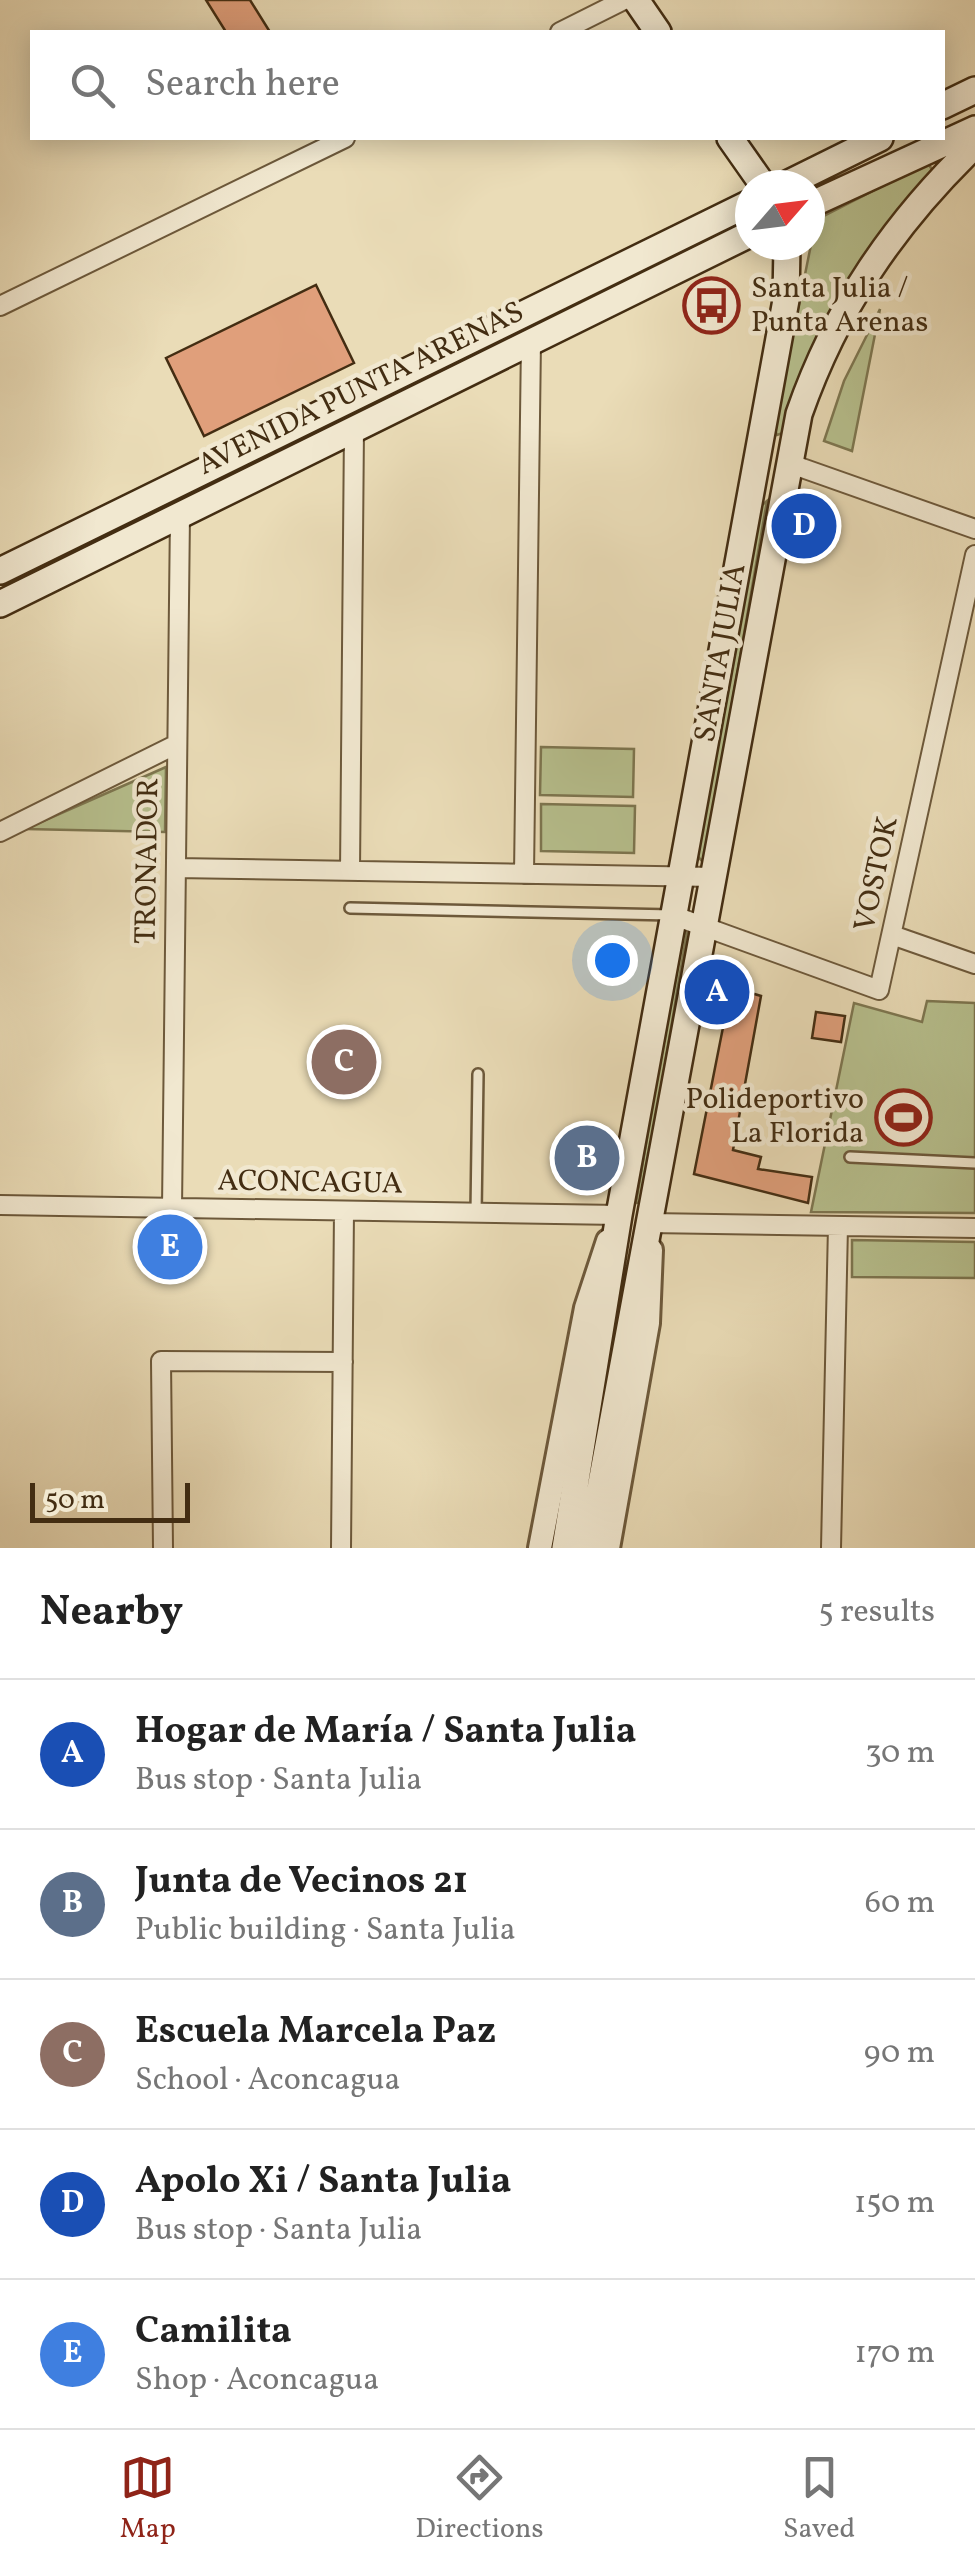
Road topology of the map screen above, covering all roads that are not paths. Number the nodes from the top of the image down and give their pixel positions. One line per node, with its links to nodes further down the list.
1 (624, 0): 3 (street)
2 (636, 0): 4 (main road)
3 (564, 30)
4 (657, 30)
5 (975, 90): 6 (main road)
6 (945, 105)
7 (975, 129): 14 (main road)
8 (341, 140): 18 (street)
9 (731, 140): 12 (main road)
10 (876, 140): 13 (main road)
11 (975, 146): 21 (main road, SANTA JULIA)
12 (752, 170)
13 (815, 170)
14 (825, 198)
15 (735, 209): 25 (main road, AVENIDA PUNTA ARENAS)
16 (735, 241): 19 (main road, AVENIDA PUNTA ARENAS)
17 (787, 260): 32 (main road, SANTA JULIA)
18 (0, 306)
19 (531, 341): 20 (main road, AVENIDA PUNTA ARENAS); 31 (street)
20 (354, 429): 22 (main road, AVENIDA PUNTA ARENAS); 30 (street)
21 (788, 463): 23 (street); 33 (main road, SANTA JULIA)
22 (180, 515): 26 (main road, AVENIDA PUNTA ARENAS); 27 (street, TRONADOR)
23 (975, 528)
24 (975, 555): 37 (street, VOSTOK)
25 (0, 572)
26 (0, 604)
27 (177, 744): 28 (street); 29 (street, TRONADOR)
28 (0, 832)
29 (176, 868): 30 (street); 43 (street, TRONADOR)
30 (350, 872): 31 (street)
31 (524, 874): 32 (street)
32 (680, 876): 33 (street); 35 (main road, SANTA JULIA)
33 (714, 877): 36 (main road, SANTA JULIA)
34 (350, 908): 35 (lane)
35 (672, 915): 36 (street, VOSTOK); 46 (main road, SANTA JULIA)
36 (704, 927): 37 (street, VOSTOK); 47 (main road, SANTA JULIA)
37 (892, 935): 38 (street)
38 (975, 964)
39 (478, 1074): 45 (lane)
40 (850, 1157): 41 (lane)
41 (975, 1163)
42 (0, 1205): 43 (street, ACONCAGUA)
43 (172, 1208): 44 (street, ACONCAGUA)
44 (344, 1211): 45 (street, ACONCAGUA); 50 (street)
45 (476, 1213): 46 (street, ACONCAGUA)
46 (619, 1215): 53 (street, SANTA JULIA); 54 (main road, SANTA JULIA)
47 (649, 1223): 48 (street); 55 (main road, SANTA JULIA); 56 (street, SANTA JULIA)
48 (838, 1226): 49 (street); 57 (street)
49 (975, 1228)
50 (343, 1362): 51 (street); 52 (street)
51 (164, 1548)
52 (341, 1548)
53 (540, 1548)
54 (564, 1548)
55 (589, 1548)
56 (608, 1548)
57 (831, 1548)

